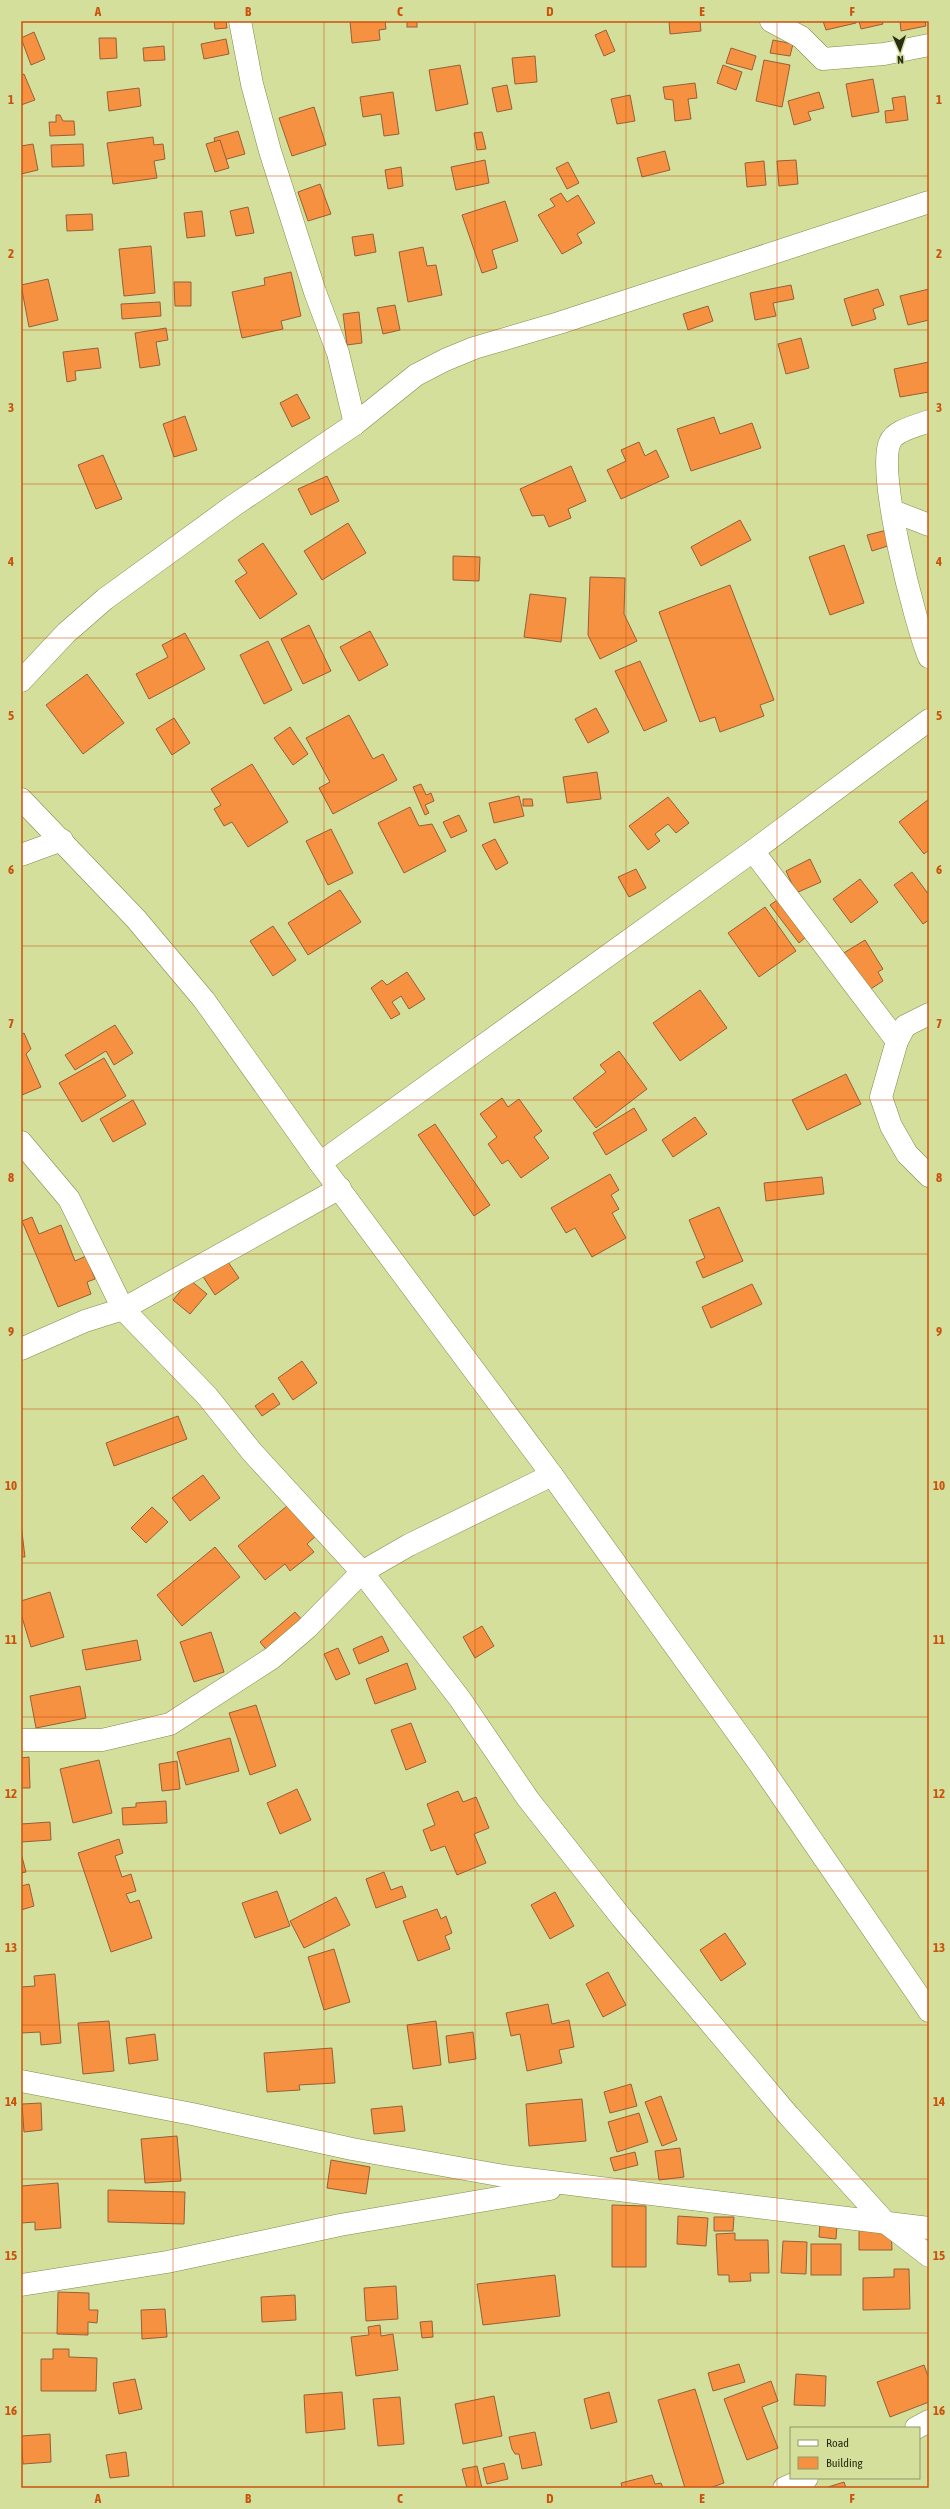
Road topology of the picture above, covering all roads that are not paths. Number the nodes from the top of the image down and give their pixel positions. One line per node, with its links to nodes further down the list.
1 (240, 21): 6 (street)
2 (771, 21): 3 (street)
3 (929, 45)
4 (929, 202): 6 (street)
5 (929, 421): 7 (street)
6 (355, 424): 10 (street)
7 (893, 511): 8 (street); 9 (street)
8 (929, 525)
9 (929, 657)
10 (21, 681)
11 (929, 720): 14 (street)
12 (21, 799): 13 (street)
13 (62, 840): 15 (street); 19 (street)
14 (753, 851): 17 (street); 19 (street)
15 (21, 855)
16 (929, 1014): 17 (street)
17 (897, 1041): 20 (street)
18 (21, 1142): 22 (street)
19 (320, 1163): 21 (street)
20 (929, 1176)
21 (340, 1188): 22 (street); 24 (street)
22 (124, 1309): 23 (street); 25 (street)
23 (21, 1349)
24 (552, 1475): 25 (street); 27 (street)
25 (362, 1572): 26 (street); 30 (street)
26 (21, 1740)
27 (929, 2011)
28 (21, 2081): 29 (street)
29 (572, 2185): 30 (street); 33 (street)
30 (885, 2222): 31 (street); 32 (street)
31 (929, 2228)
32 (929, 2256)
33 (21, 2285)
34 (929, 2421): 35 (street)
35 (918, 2427)
36 (805, 2479): 37 (street)
37 (784, 2488)

